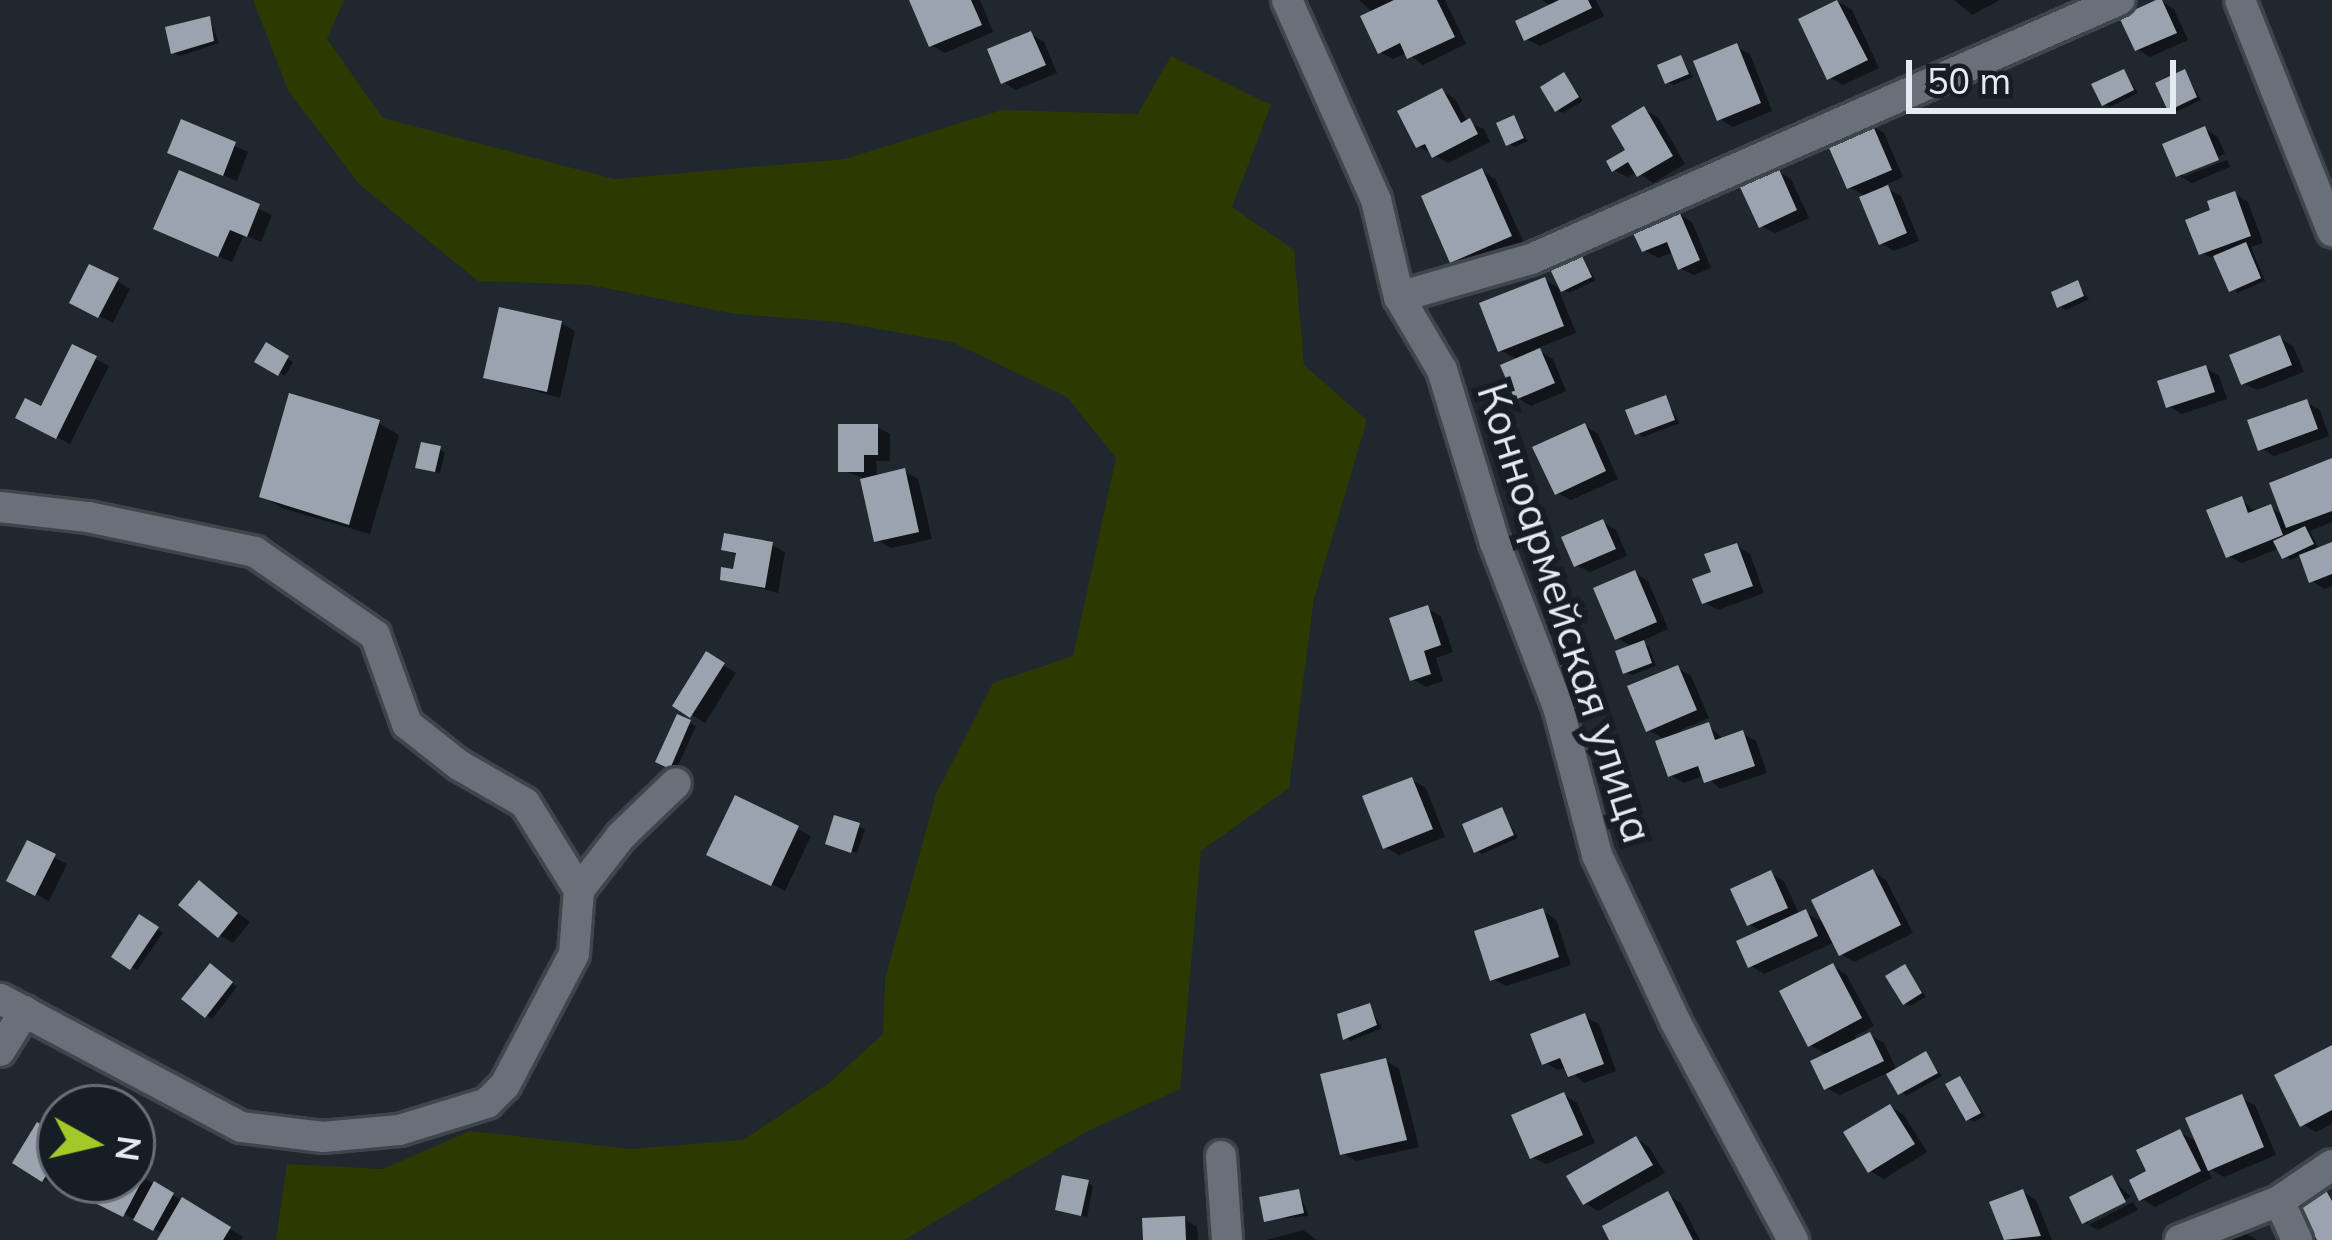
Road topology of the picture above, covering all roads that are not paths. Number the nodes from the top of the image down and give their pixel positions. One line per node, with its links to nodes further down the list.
1 (1287, 0): 5 (street, Конноармейская улица)
2 (2119, 0): 5 (street)
3 (2240, 0): 4 (street)
4 (2332, 231)
5 (1399, 297): 15 (street, Конноармейская улица)
6 (0, 507): 8 (street)
7 (676, 783): 8 (street)
8 (579, 890): 9 (street)
9 (12, 1005): 10 (street)
10 (0, 1051)
11 (1221, 1156): 14 (street)
12 (2332, 1165): 13 (street)
13 (2279, 1201): 16 (street); 17 (street)
14 (1227, 1240)
15 (1793, 1240)
16 (2180, 1240)
17 (2297, 1240)

